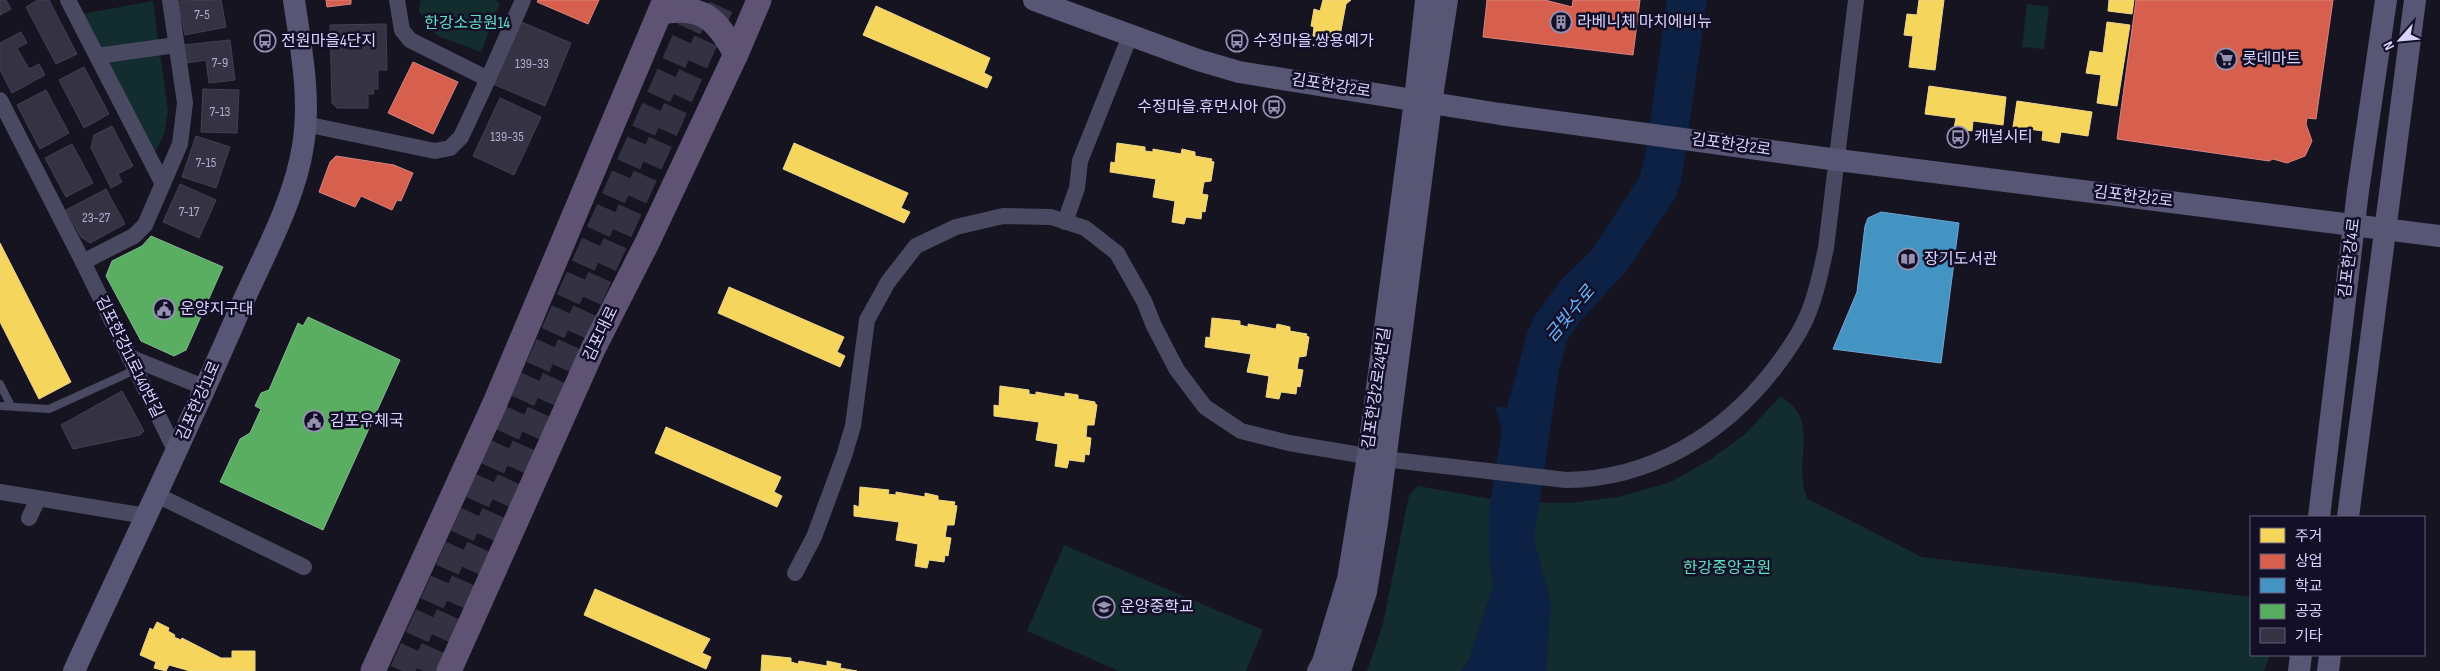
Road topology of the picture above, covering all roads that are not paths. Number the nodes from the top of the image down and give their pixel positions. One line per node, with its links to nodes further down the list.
1 (68, 0): 17 (street)
2 (170, 0): 15 (street)
3 (294, 0): 21 (street, 김포한강11로)
4 (397, 0): 18 (street)
5 (523, 0): 18 (street)
6 (759, 0): 16 (main road, 김포대로)
7 (1034, 0): 14 (street, 김포한강2로)
8 (1426, 0): 19 (street)
9 (1447, 0): 19 (street)
10 (1856, 0): 22 (street)
11 (2386, 0): 25 (street, 김포한강4로)
12 (2415, 0): 26 (street, 김포한강4로)
13 (662, 6): 16 (main road); 48 (main road)
14 (1130, 36): 19 (street, 김포한강2로); 24 (street)
15 (176, 45): 17 (street); 23 (street)
16 (736, 54): 49 (main road, 김포대로)
17 (97, 56): 23 (street)
18 (488, 79): 21 (street)
19 (1423, 102): 22 (street, 김포한강2로); 35 (street, 김포한강2로24번길)
20 (2, 108): 28 (street, 김포한강11로140번길)
21 (306, 124): 31 (street, 김포한강11로)
22 (1838, 160): 25 (street, 김포한강2로); 35 (street)
23 (163, 184): 28 (street)
24 (1065, 222): 35 (street); 44 (street)
25 (2354, 225): 26 (street, 김포한강2로); 40 (street, 김포한강4로)
26 (2386, 229): 27 (street, 김포한강2로); 41 (street, 김포한강4로)
27 (2440, 236)
28 (83, 262): 29 (street, 김포한강11로140번길)
29 (132, 364): 31 (street); 33 (lane); 34 (street, 김포한강11로140번길)
30 (0, 384): 33 (lane)
31 (206, 388): 34 (street, 김포한강11로)
32 (0, 406): 33 (lane)
33 (11, 406)
34 (176, 452): 37 (street, 김포한강11로)
35 (1376, 457): 50 (street, 김포한강2로24번길); 51 (street, 김포한강2로24번길)
36 (0, 492): 38 (street)
37 (156, 494): 39 (street, 김포한강11로); 43 (street)
38 (38, 499): 39 (street); 42 (street)
39 (146, 516): 47 (street, 김포한강11로)
40 (2319, 516)
41 (2348, 516)
42 (29, 518)
43 (304, 567)
44 (795, 573)
45 (2301, 656): 52 (street)
46 (2330, 656): 53 (street)
47 (74, 671)
48 (373, 671)
49 (448, 671)
50 (1318, 671)
51 (1340, 671)
52 (2299, 671)
53 (2328, 671)

